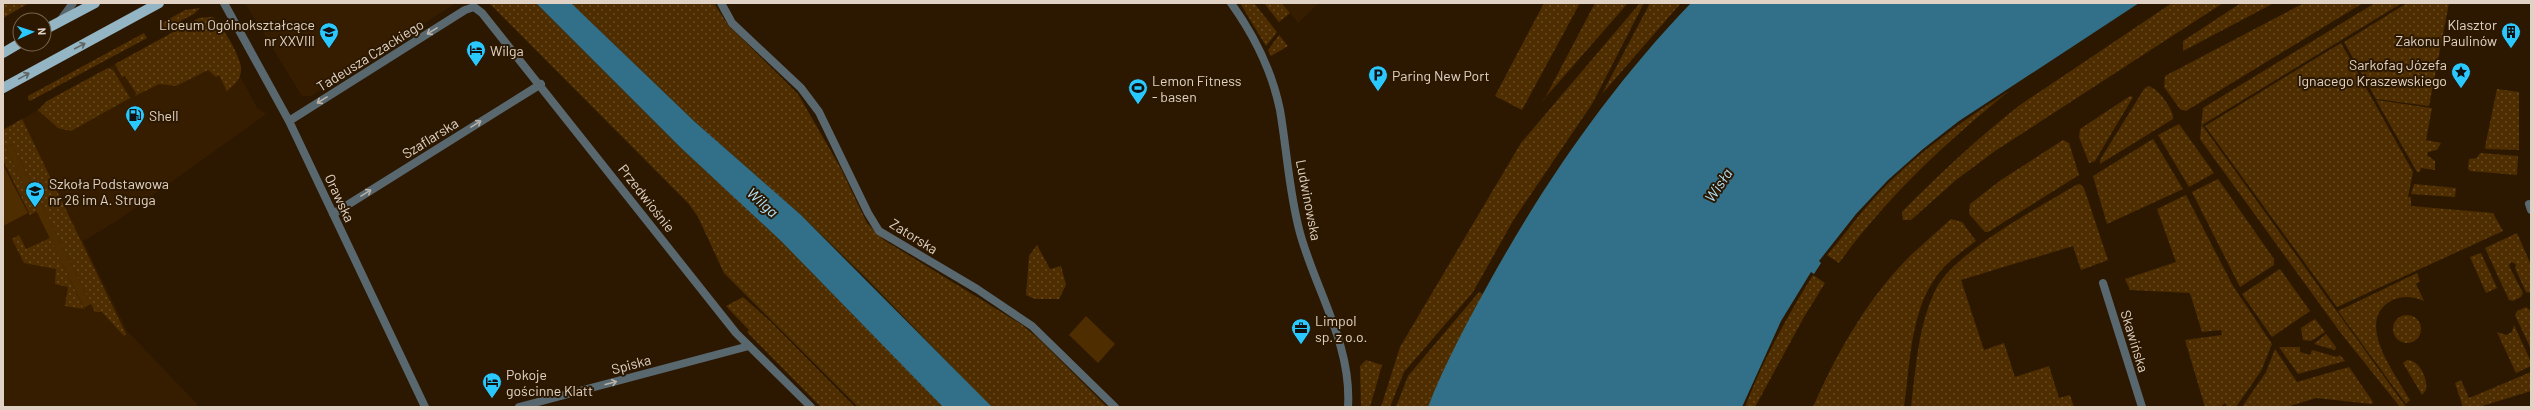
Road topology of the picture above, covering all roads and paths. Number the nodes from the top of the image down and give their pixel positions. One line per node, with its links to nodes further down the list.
1 (73, 3): 8 (street)
2 (95, 3): 8 (main road)
3 (160, 3): 13 (main road, one-way to 3)
4 (224, 3): 14 (street, Orawska)
5 (721, 3): 21 (street, Zatorska)
6 (1231, 3): 22 (street, Ludwinowska)
7 (465, 10): 12 (street, Przedwiośnie); 14 (street, Tadeusza Czackiego, one-way to 14)
8 (58, 22): 9 (main road)
9 (52, 25)
10 (12, 48): 11 (main road)
11 (3, 53)
12 (541, 84): 15 (street, Szaflarska, one-way to 12); 17 (street, Przedwiośnie)
13 (3, 88)
14 (289, 121): 15 (street, Orawska)
15 (333, 214): 18 (street, Orawska)
16 (2103, 283): 23 (street, Skawińska)
17 (749, 346): 19 (street, Spiska, one-way to 17); 20 (street, Przedwiośnie)
18 (425, 407)
19 (519, 407)
20 (811, 407)
21 (1115, 407)
22 (1348, 407)
23 (2142, 407)

